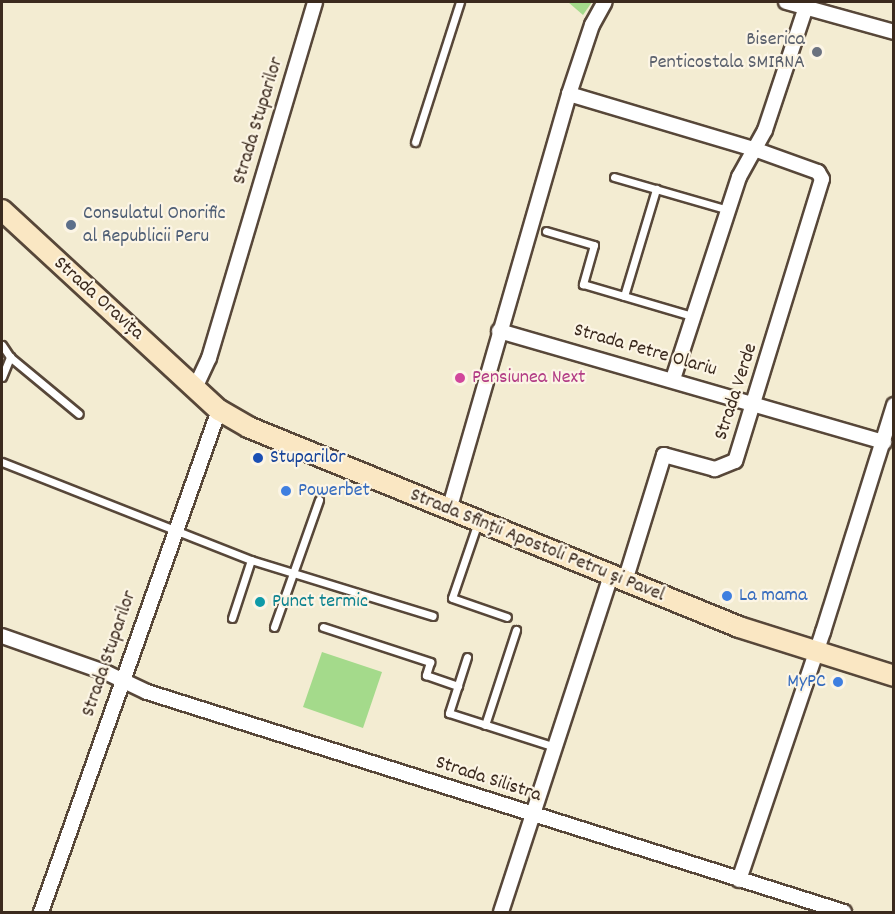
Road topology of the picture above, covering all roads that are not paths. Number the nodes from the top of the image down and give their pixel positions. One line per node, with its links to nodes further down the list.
1 (315, 2): 22 (street, Strada Stuparilor)
2 (460, 2): 8 (lane)
3 (605, 2): 7 (street)
4 (786, 2): 5 (street)
5 (806, 7): 6 (street); 9 (street)
6 (894, 32)
7 (569, 94): 9 (street); 17 (street)
8 (415, 142)
9 (754, 149): 13 (street); 23 (street, Strada Verde)
10 (614, 177): 11 (lane)
11 (656, 189): 13 (lane); 15 (lane)
12 (2, 210): 22 (main road, Strada Oravița)
13 (728, 210): 16 (street)
14 (546, 231): 15 (lane)
15 (624, 296): 16 (lane)
16 (692, 316): 21 (street)
17 (499, 331): 21 (street, Strada Petre Olariu); 30 (street)
18 (2, 345): 19 (lane)
19 (10, 357): 20 (lane); 26 (lane)
20 (2, 377)
21 (673, 379): 23 (street, Strada Petre Olariu)
22 (195, 388): 25 (main road, Strada Sfinții Apostoli Petru și Pavel)
23 (754, 402): 27 (street, Strada Petre Olariu); 35 (street, Strada Verde)
24 (894, 405): 27 (street)
25 (219, 410): 30 (main road, Strada Sfinții Apostoli Petru și Pavel); 32 (street, Strada Stuparilor)
26 (79, 414)
27 (884, 442): 43 (street)
28 (2, 462): 32 (lane)
29 (319, 500): 34 (lane)
30 (449, 510): 31 (main road, Strada Sfinții Apostoli Petru și Pavel)
31 (478, 522): 35 (main road, Strada Sfinții Apostoli Petru și Pavel); 37 (lane)
32 (174, 532): 33 (lane); 46 (street, Strada Stuparilor)
33 (251, 560): 34 (lane); 38 (lane)
34 (293, 573): 36 (lane); 39 (lane)
35 (618, 579): 43 (main road, Strada Sfinții Apostoli Petru și Pavel); 49 (street, Strada Verde)
36 (433, 616)
37 (507, 616)
38 (232, 618)
39 (274, 627)
40 (323, 627): 47 (lane)
41 (516, 630): 48 (lane)
42 (2, 636): 46 (street, Strada Silistra)
43 (816, 653): 45 (main road, Strada Sfinții Apostoli Petru și Pavel); 51 (street)
44 (467, 657): 47 (lane)
45 (894, 676)
46 (121, 680): 50 (street, Strada Silistra); 53 (street, Strada Stuparilor)
47 (458, 686): 48 (lane)
48 (484, 724): 49 (lane)
49 (555, 747): 50 (street, Strada Verde)
50 (533, 816): 51 (street, Strada Silistra); 54 (street, Strada Verde)
51 (739, 880): 52 (street, Strada Silistra)
52 (826, 910): 55 (street, Strada Silistra)
53 (41, 912)
54 (501, 912)
55 (844, 912)

